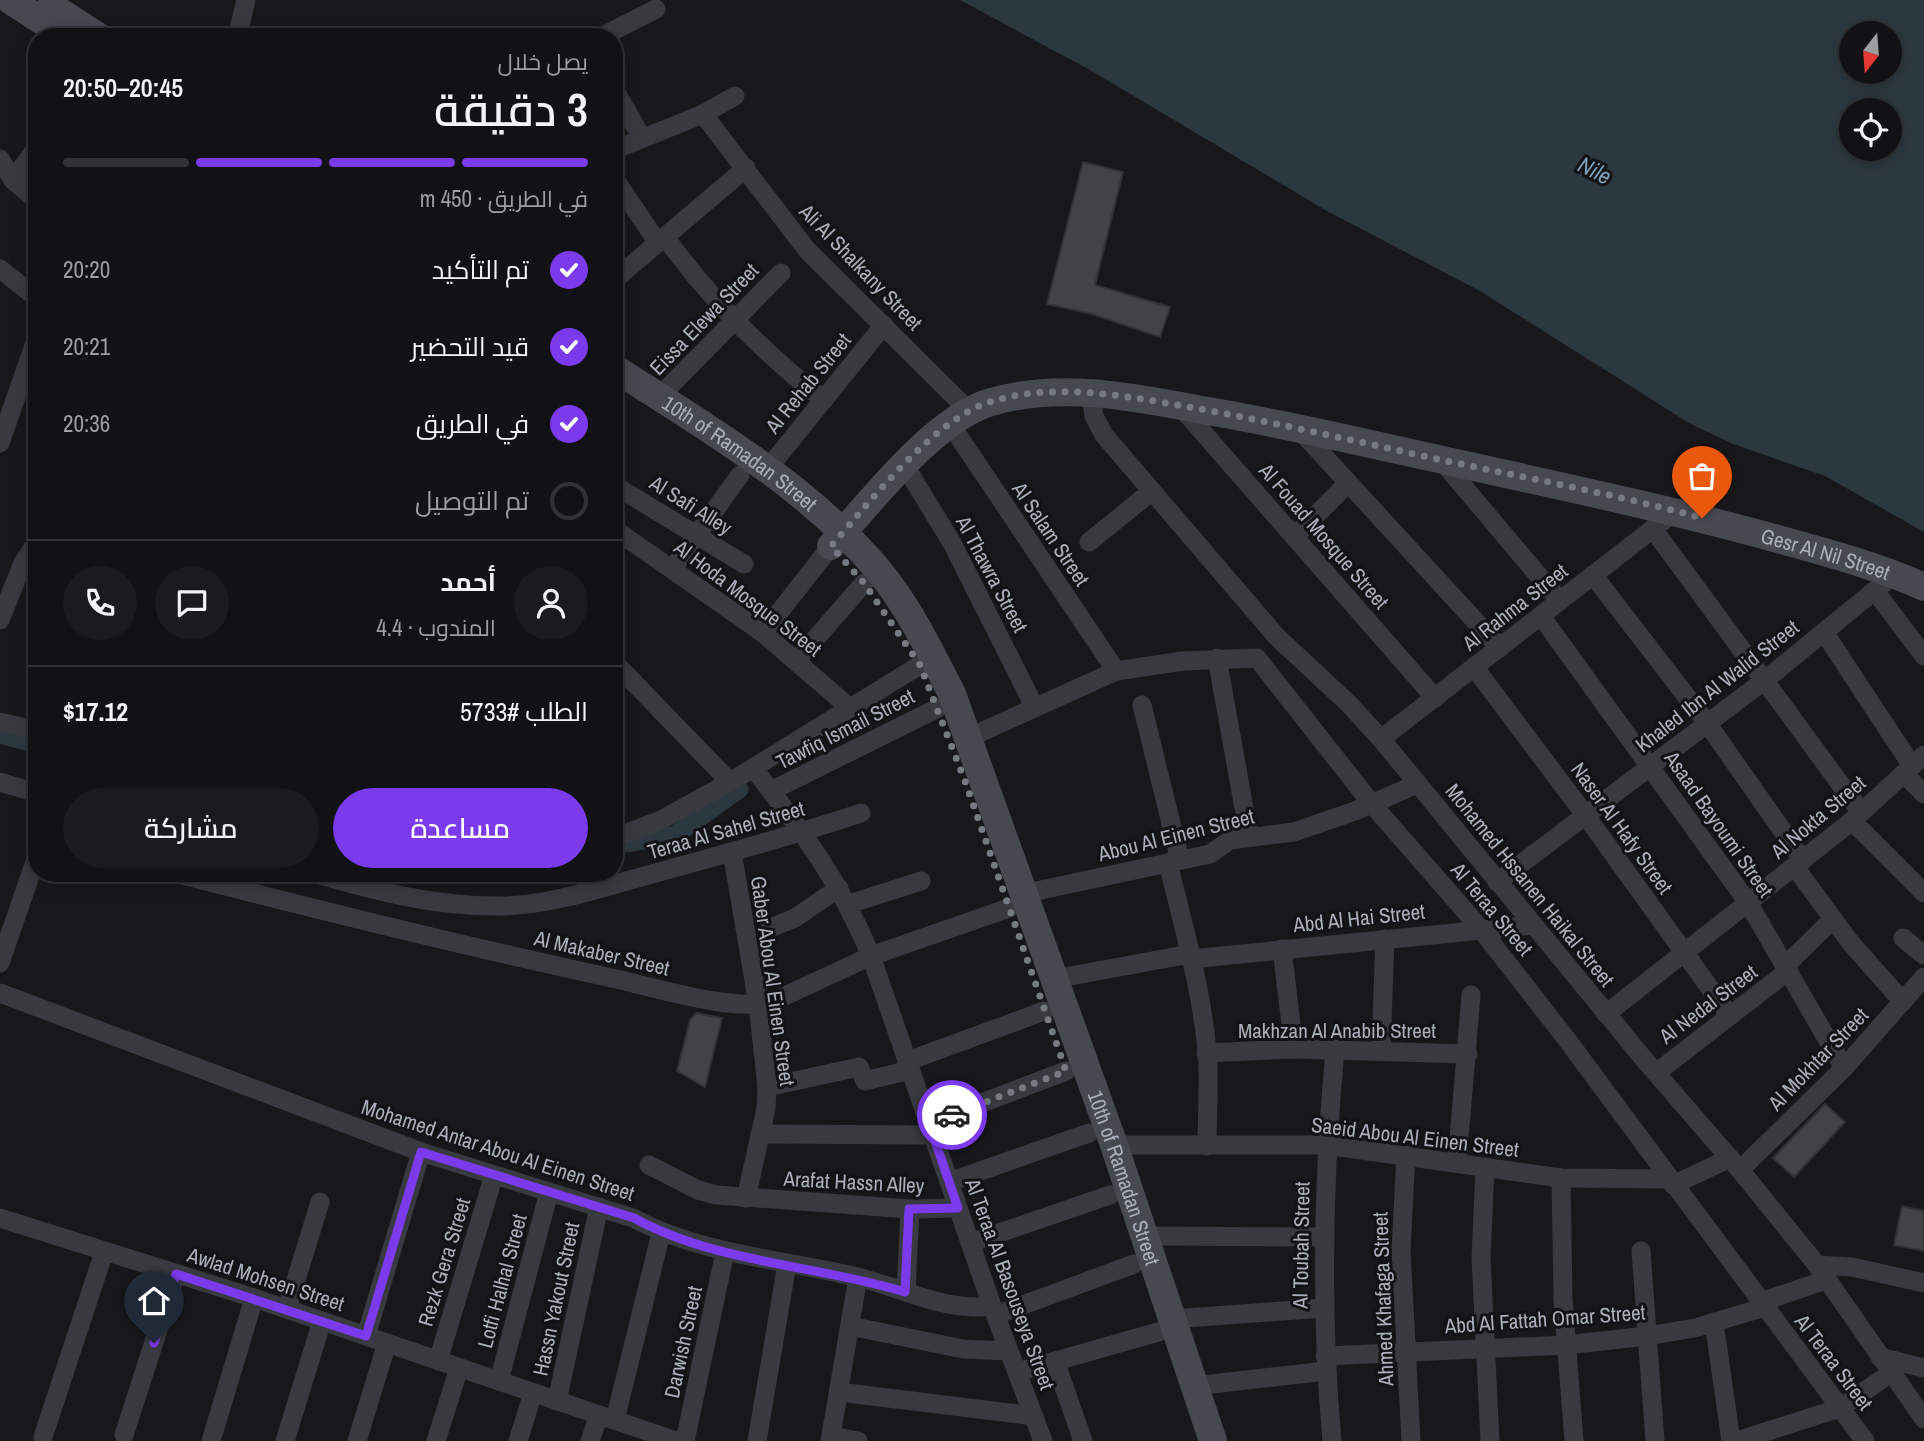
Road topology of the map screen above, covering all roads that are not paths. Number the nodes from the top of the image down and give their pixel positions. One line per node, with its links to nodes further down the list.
1 (10, 0): 5 (main road)
2 (42, 0): 6 (main road)
3 (246, 0): 7 (street)
4 (656, 9): 8 (street)
5 (53, 28)
6 (85, 28)
7 (239, 28)
8 (619, 28)
9 (735, 96): 11 (street)
10 (623, 105): 12 (street)
11 (703, 114): 12 (street); 16 (street, Ali Al Shalkany Street)
12 (642, 138): 13 (street)
13 (623, 146)
14 (0, 159): 17 (street)
15 (28, 162): 17 (street)
16 (746, 168): 20 (street); 26 (street, Ali Al Shalkany Street)
17 (13, 180): 19 (street)
18 (623, 190): 20 (street)
19 (28, 193)
20 (661, 240): 22 (street); 25 (street)
21 (0, 269): 24 (street)
22 (623, 272)
23 (781, 273): 25 (street, Eissa Elewa Street)
24 (28, 291)
25 (733, 322): 31 (street, Eissa Elewa Street); 32 (street)
26 (884, 325): 32 (street, Al Rehab Street); 34 (street, Ali Al Shalkany Street)
27 (28, 363): 36 (street)
28 (623, 374): 31 (main road, 10th of Ramadan Street)
29 (1091, 393): 33 (main road, Gesr Al Nil Street); 34 (main road, Gesr Al Nil Street); 42 (street, Mohamed Hssanen Haikal Street)
30 (623, 394): 39 (main road, 10th of Ramadan Street)
31 (659, 397): 39 (main road, 10th of Ramadan Street)
32 (824, 400): 39 (street, Al Rehab Street)
33 (1178, 405): 35 (main road, Gesr Al Nil Street); 47 (street, Al Fouad Mosque Street)
34 (959, 416): 38 (main road, Gesr Al Nil Street); 68 (street, Al Salam Street)
35 (1298, 428): 37 (main road, Gesr Al Nil Street); 40 (street)
36 (0, 443)
37 (1441, 460): 43 (main road, Gesr Al Nil Street); 57 (street)
38 (905, 466): 48 (main road, Gesr Al Nil Street); 73 (street, Al Thawra Street)
39 (753, 473): 46 (street, Al Rehab Street); 48 (main road, 10th of Ramadan Street)
40 (1348, 483): 47 (street); 62 (street)
41 (623, 491): 46 (street, Al Safi Alley)
42 (1152, 491): 49 (street); 80 (street, Mohamed Hssanen Haikal Street)
43 (1676, 511): 44 (street, Al Rahma Street); 54 (main road, Gesr Al Nil Street)
44 (1653, 529): 53 (street, Al Rahma Street); 70 (street)
45 (623, 535): 52 (street, Al Hoda Mosque Street)
46 (696, 536): 51 (street, Al Safi Alley); 52 (street, Al Rehab Street)
47 (1294, 537): 71 (street, Al Fouad Mosque Street)
48 (837, 539): 55 (main road, 10th of Ramadan Street); 61 (street); 79 (main road, 10th of Ramadan Street)
49 (1089, 542)
50 (28, 556): 59 (street)
51 (744, 564)
52 (673, 568): 61 (street, Al Hoda Mosque Street)
53 (1593, 575): 57 (street, Al Rahma Street); 77 (street)
54 (1885, 582): 56 (main road, Gesr Al Nil Street); 60 (street, Khaled Ibn Al Walid Street); 63 (street)
55 (864, 583): 65 (street); 66 (main road, 10th of Ramadan Street)
56 (1924, 587)
57 (1560, 601): 58 (street, Al Rahma Street)
58 (1541, 615): 62 (street, Al Rahma Street); 82 (street, Asaad Bayoumi Street)
59 (0, 620)
60 (1824, 632): 70 (street, Khaled Ibn Al Walid Street); 81 (street)
61 (763, 634): 65 (street, Al Hoda Mosque Street)
62 (1500, 648): 67 (street, Al Rahma Street)
63 (1924, 656)
64 (1217, 658): 68 (street, Al Teraa Street); 90 (street, Al Teraa Street); 96 (street)
65 (796, 661): 74 (street, Al Hoda Mosque Street)
66 (920, 665): 74 (street, Teraa Al Sahel Street); 75 (main road, 10th of Ramadan Street)
67 (1474, 667): 71 (street, Al Rahma Street); 92 (street, Naser Al Hafy Street)
68 (1116, 671): 73 (street, Al Teraa Street)
69 (623, 672): 85 (street)
70 (1765, 681): 77 (street, Khaled Ibn Al Walid Street); 93 (street)
71 (1435, 698): 80 (street, Al Rahma Street)
72 (1142, 705): 98 (street)
73 (1034, 706): 79 (street, Al Teraa Street)
74 (850, 708): 83 (street, Teraa Al Sahel Street)
75 (938, 708): 88 (street, Tawfiq Ismail Street); 109 (main road, 10th of Ramadan Street)
76 (0, 722): 78 (street)
77 (1707, 723): 82 (street, Khaled Ibn Al Walid Street); 99 (street)
78 (28, 729)
79 (968, 738): 109 (main road, 10th of Ramadan Street)
80 (1381, 739): 86 (street, Mohamed Hssanen Haikal Street)
81 (1913, 765): 89 (street); 93 (street, Al Nokta Street)
82 (1651, 766): 92 (street, Khaled Ibn Al Walid Street); 110 (street, Asaad Bayoumi Street)
83 (753, 768): 85 (street, Teraa Al Sahel Street); 88 (street, Al Teraa Al Basouseya Street)
84 (0, 782): 87 (street)
85 (730, 782): 95 (street, Teraa Al Sahel Street)
86 (1417, 784): 90 (street, Abou Al Einen Street); 106 (street, Mohamed Hssanen Haikal Street)
87 (28, 790)
88 (771, 792): 94 (street, Al Teraa Al Basouseya Street)
89 (1924, 793)
90 (1371, 803): 96 (street, Abou Al Einen Street); 114 (street, Al Teraa Street)
91 (862, 813): 94 (street, Teraa Al Sahel Street)
92 (1586, 816): 106 (street, Khaled Ibn Al Walid Street); 118 (street, Naser Al Hafy Street)
93 (1857, 816): 99 (street, Al Nokta Street); 107 (street)
94 (803, 832): 97 (street, Teraa Al Sahel Street); 108 (street, Al Teraa Al Basouseya Street)
95 (623, 835)
96 (1250, 836): 98 (street, Abou Al Einen Street)
97 (732, 852): 105 (street, Teraa Al Sahel Street); 129 (street, Gaber Abou Al Einen Street)
98 (1174, 862): 109 (street, Abou Al Einen Street); 121 (street)
99 (1799, 864): 110 (street, Al Nokta Street); 111 (street)
100 (921, 881): 108 (street)
101 (28, 882): 122 (street)
102 (210, 882): 129 (street, Al Makaber Street)
103 (348, 882): 104 (street, Teraa Al Sahel Street)
104 (622, 882)
105 (623, 882)
106 (1497, 882): 112 (street, Mohamed Hssanen Haikal Street)
107 (1924, 893)
108 (844, 896): 113 (street); 120 (street, Al Teraa Al Basouseya Street)
109 (1016, 901): 120 (street, Al Makaber Street); 125 (main road, 10th of Ramadan Street); 130 (main road, 10th of Ramadan Street)
110 (1749, 904): 118 (street, Al Nokta Street); 123 (street, Asaad Bayoumi Street)
111 (1833, 919): 123 (street, Al Nedal Street); 128 (street)
112 (1532, 925): 114 (street, Abd Al Hai Street); 131 (street, Mohamed Hssanen Haikal Street)
113 (770, 928)
114 (1480, 928): 116 (street, Abd Al Hai Street); 157 (street, Al Teraa Street)
115 (1903, 937): 119 (street)
116 (1385, 939): 117 (street, Abd Al Hai Street); 135 (street)
117 (1283, 949): 121 (street, Abd Al Hai Street); 133 (street)
118 (1685, 954): 131 (street, Al Nokta Street); 132 (street, Naser Al Hafy Street)
119 (1924, 955)
120 (871, 956): 129 (street, Al Makaber Street); 138 (street, Al Teraa Al Basouseya Street)
121 (1191, 957): 125 (street, Abd Al Hai Street); 136 (street)
122 (0, 963)
123 (1787, 969): 132 (street, Al Nedal Street); 139 (street, Asaad Bayoumi Street)
124 (1924, 977): 128 (street, Al Mokhtar Street)
125 (1054, 979): 145 (main road, 10th of Ramadan Street)
126 (0, 993): 148 (street, Mohamed Antar Abou Al Einen Street)
127 (1471, 995): 137 (street)
128 (1903, 1003): 139 (street, Al Mokhtar Street)
129 (758, 1004): 142 (street, Gaber Abou Al Einen Street)
130 (1044, 1011): 138 (street); 140 (main road, 10th of Ramadan Street)
131 (1606, 1014): 141 (street, Mohamed Hssanen Haikal Street)
132 (1730, 1016): 141 (street, Al Nedal Street)
133 (1294, 1049): 134 (street, Makhzan Al Anabib Street); 136 (street, Makhzan Al Anabib Street)
134 (1335, 1049): 135 (street, Makhzan Al Anabib Street); 146 (street, Al Toubah Street)
135 (1381, 1049): 137 (street, Makhzan Al Anabib Street)
136 (1206, 1053): 147 (street)
137 (1468, 1054): 150 (street)
138 (909, 1065): 142 (street); 143 (street, Al Teraa Al Basouseya Street)
139 (1844, 1068): 151 (street, Al Mokhtar Street)
140 (1066, 1071): 143 (street); 145 (main road, 10th of Ramadan Street)
141 (1656, 1073): 151 (street, Mohamed Hssanen Haikal Street)
142 (767, 1087): 144 (street, Gaber Abou Al Einen Street)
143 (931, 1129): 144 (street); 156 (street, Al Teraa Al Basouseya Street)
144 (760, 1134): 160 (street, Gaber Abou Al Einen Street)
145 (1101, 1139): 147 (street, Saeid Abou Al Einen Street); 156 (street, Saeid Abou Al Einen Street); 159 (main road, 10th of Ramadan Street); 167 (main road, 10th of Ramadan Street)
146 (1326, 1145): 147 (street, Saeid Abou Al Einen Street); 149 (street, Saeid Abou Al Einen Street); 168 (street, Al Toubah Street)
147 (1207, 1146)
148 (421, 1152): 154 (street, Mohamed Antar Abou Al Einen Street); 189 (street)
149 (1406, 1155): 150 (street, Saeid Abou Al Einen Street); 195 (street, Ahmed Khafaga Street)
150 (1457, 1163): 153 (street, Saeid Abou Al Einen Street)
151 (1735, 1164): 157 (street, Al Mokhtar Street); 175 (street, Mohamed Hssanen Haikal Street)
152 (649, 1165): 160 (street, Arafat Hassn Alley)
153 (1485, 1167): 155 (street, Saeid Abou Al Einen Street); 193 (street)
154 (494, 1175): 158 (street, Mohamed Antar Abou Al Einen Street); 196 (street, Rezk Gera Street)
155 (1560, 1178): 157 (street, Saeid Abou Al Einen Street); 192 (street)
156 (949, 1182): 163 (street, Al Teraa Al Basouseya Street)
157 (1671, 1182): 181 (street, Al Teraa Street)
158 (549, 1192): 162 (street, Mohamed Antar Abou Al Einen Street); 203 (street, Lotfi Halhal Street)
159 (1110, 1195): 169 (street); 174 (main road, 10th of Ramadan Street)
160 (746, 1198): 164 (street, Arafat Hassn Alley)
161 (320, 1202): 183 (street)
162 (599, 1207): 166 (street, Mohamed Antar Abou Al Einen Street); 207 (street, Hassn Yakout Street)
163 (958, 1208): 164 (street, Arafat Hassn Alley); 169 (street, Al Teraa Al Basouseya Street)
164 (909, 1209): 179 (street)
165 (0, 1218): 170 (street, Awlad Mohsen Street)
166 (661, 1233): 171 (street, Mohamed Antar Abou Al Einen Street); 210 (street)
167 (1143, 1236): 168 (street); 187 (main road, 10th of Ramadan Street)
168 (1323, 1237): 182 (street, Al Toubah Street)
169 (970, 1243): 184 (street, Al Teraa Al Basouseya Street)
170 (104, 1251): 176 (street, Awlad Mohsen Street); 213 (street)
171 (725, 1251): 173 (street, Mohamed Antar Abou Al Einen Street); 222 (street, Darwish Street)
172 (1641, 1251): 190 (street)
173 (786, 1264): 177 (street, Mohamed Antar Abou Al Einen Street); 223 (street)
174 (1134, 1264): 184 (street, Mohamed Antar Abou Al Einen Street); 187 (main road, 10th of Ramadan Street)
175 (1821, 1273): 178 (street); 181 (street, Abd Al Fattah Omar Street); 199 (street, Mohamed Hssanen Haikal Street)
176 (176, 1274): 180 (street, Awlad Mohsen Street); 212 (street)
177 (858, 1278): 179 (street, Mohamed Antar Abou Al Einen Street); 188 (street)
178 (1924, 1283)
179 (905, 1292): 184 (street, Mohamed Antar Abou Al Einen Street)
180 (254, 1298): 183 (street, Awlad Mohsen Street); 216 (street)
181 (1763, 1305): 186 (street, Abd Al Fattah Omar Street); 208 (street, Al Teraa Street)
182 (1323, 1308): 187 (street); 198 (street, Al Toubah Street)
183 (287, 1309): 185 (street, Awlad Mohsen Street)
184 (994, 1310): 194 (street, Al Teraa Al Basouseya Street)
185 (322, 1321): 189 (street, Awlad Mohsen Street); 217 (street)
186 (1714, 1322): 190 (street, Abd Al Fattah Omar Street); 234 (street)
187 (1165, 1325): 197 (street); 204 (main road, 10th of Ramadan Street); 227 (main road, 10th of Ramadan Street)
188 (850, 1326): 194 (street); 205 (street)
189 (366, 1336): 191 (street, Awlad Mohsen Street)
190 (1647, 1336): 192 (street, Abd Al Fattah Omar Street); 233 (street)
191 (387, 1343): 196 (street, Awlad Mohsen Street); 218 (street)
192 (1566, 1345): 193 (street, Abd Al Fattah Omar Street); 232 (street)
193 (1485, 1347): 195 (street, Abd Al Fattah Omar Street); 231 (street)
194 (1009, 1351): 202 (street, Al Teraa Al Basouseya Street)
195 (1407, 1352): 198 (street, Abd Al Fattah Omar Street); 230 (street, Ahmed Khafaga Street)
196 (438, 1361): 200 (street, Awlad Mohsen Street)
197 (1055, 1362): 202 (street); 226 (street)
198 (1325, 1363): 204 (street, Abd Al Fattah Omar Street); 229 (street, Al Toubah Street)
199 (1885, 1365): 201 (street); 208 (street); 211 (street, Mohamed Hssanen Haikal Street)
200 (459, 1368): 203 (street, Awlad Mohsen Street); 219 (street)
201 (1924, 1368)
202 (1017, 1372): 209 (street, Al Teraa Al Basouseya Street)
203 (499, 1381): 206 (street, Awlad Mohsen Street)
204 (1194, 1386): 228 (main road, 10th of Ramadan Street)
205 (838, 1392): 209 (street); 215 (street)
206 (533, 1393): 207 (street, Awlad Mohsen Street); 220 (street)
207 (557, 1401): 210 (street, Awlad Mohsen Street)
208 (1840, 1408): 235 (street); 236 (street, Al Teraa Street)
209 (1034, 1416): 225 (street, Al Teraa Al Basouseya Street)
210 (607, 1417): 214 (street, Awlad Mohsen Street); 221 (street)
211 (1924, 1419)
212 (124, 1434)
213 (43, 1437)
214 (665, 1439)
215 (830, 1439): 224 (street)
216 (211, 1441)
217 (285, 1441)
218 (357, 1441)
219 (436, 1441)
220 (518, 1441)
221 (590, 1441)
222 (685, 1441)
223 (757, 1441)
224 (858, 1441)
225 (1043, 1441)
226 (1083, 1441)
227 (1196, 1441)
228 (1213, 1441)
229 (1332, 1441)
230 (1411, 1441)
231 (1490, 1441)
232 (1574, 1441)
233 (1656, 1441)
234 (1731, 1441)
235 (1737, 1441)
236 (1865, 1441)

